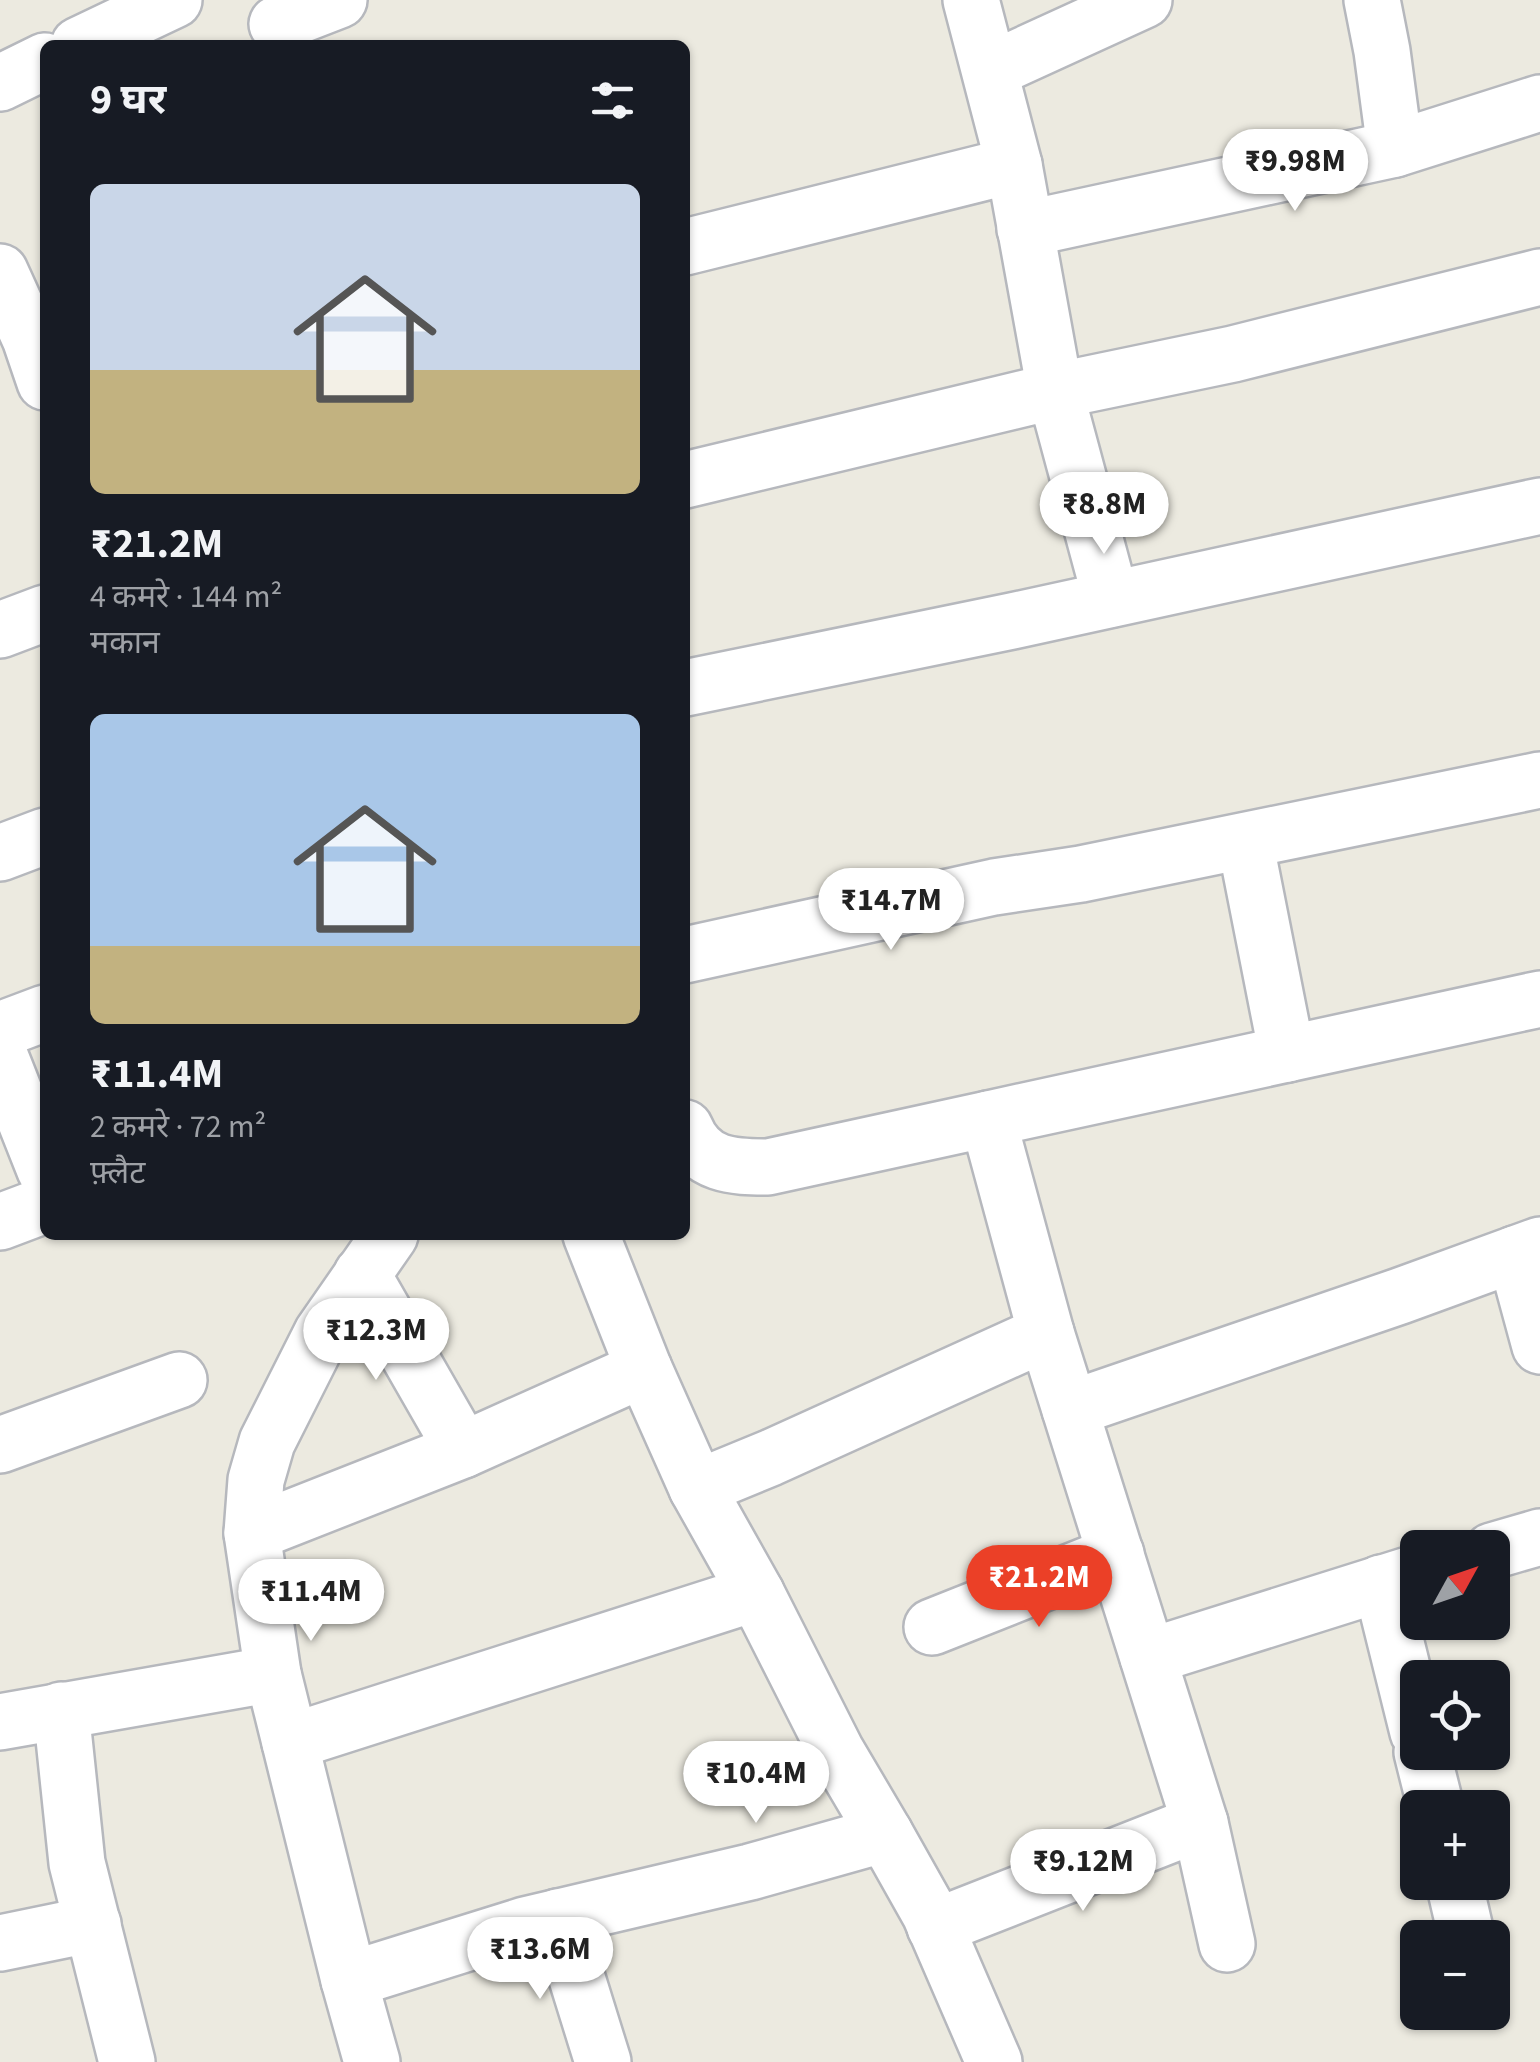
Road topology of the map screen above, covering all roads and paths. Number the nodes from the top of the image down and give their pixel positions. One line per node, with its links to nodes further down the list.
1 (174, 0): 7 (street)
2 (339, 0): 6 (street)
3 (971, 0): 9 (street)
4 (1144, 0): 9 (street)
5 (1372, 0): 12 (street)
6 (276, 23)
7 (90, 40)
8 (40, 64): 10 (street)
9 (991, 70): 13 (street)
10 (0, 83)
11 (1540, 104): 12 (street)
12 (1395, 149): 14 (street)
13 (1014, 165): 14 (street); 15 (street)
14 (1025, 230): 19 (street)
15 (690, 247)
16 (0, 272): 18 (street)
17 (1540, 277): 19 (street)
18 (40, 351)
19 (1055, 390): 20 (street); 22 (street)
20 (690, 479)
21 (1540, 506): 22 (street)
22 (1112, 599): 25 (street)
23 (40, 615): 24 (street)
24 (0, 630)
25 (690, 687)
26 (1540, 780): 28 (street)
27 (40, 838): 29 (street)
28 (1244, 840): 30 (street); 34 (street)
29 (0, 853)
30 (690, 954)
31 (1540, 999): 34 (street)
32 (40, 1015): 33 (street)
33 (0, 1030)
34 (1287, 1054): 36 (street)
35 (0, 1056): 38 (street)
36 (988, 1119): 37 (street); 44 (street)
37 (690, 1140)
38 (40, 1157)
39 (40, 1207): 40 (street)
40 (0, 1222)
41 (592, 1240): 46 (street)
42 (1527, 1249): 45 (street); 48 (street)
43 (376, 1254): 50 (street); 52 (street)
44 (1046, 1334): 48 (street); 51 (street)
45 (1540, 1346)
46 (644, 1368): 50 (street); 51 (street)
47 (178, 1380): 49 (street)
48 (1070, 1408): 55 (street)
49 (0, 1445)
50 (463, 1450): 52 (street)
51 (697, 1488): 57 (street)
52 (252, 1533): 61 (street)
53 (1540, 1537): 54 (street)
54 (1510, 1545)
55 (1116, 1554): 58 (street); 59 (street)
56 (1399, 1578): 59 (street); 60 (street)
57 (756, 1593): 64 (street); 66 (street)
58 (932, 1626)
59 (1148, 1657): 65 (street)
60 (1409, 1660)
61 (272, 1674): 62 (street); 64 (street)
62 (61, 1710): 63 (street); 68 (street)
63 (0, 1722)
64 (290, 1742): 72 (street)
65 (1200, 1823): 69 (street); 71 (street)
66 (885, 1834): 67 (street); 69 (street)
67 (558, 1917): 72 (street); 75 (street)
68 (93, 1924): 70 (street); 73 (street)
69 (935, 1927): 76 (street)
70 (0, 1943)
71 (1227, 1944)
72 (350, 1980): 74 (street)
73 (127, 2062)
74 (372, 2062)
75 (602, 2062)
76 (994, 2062)

